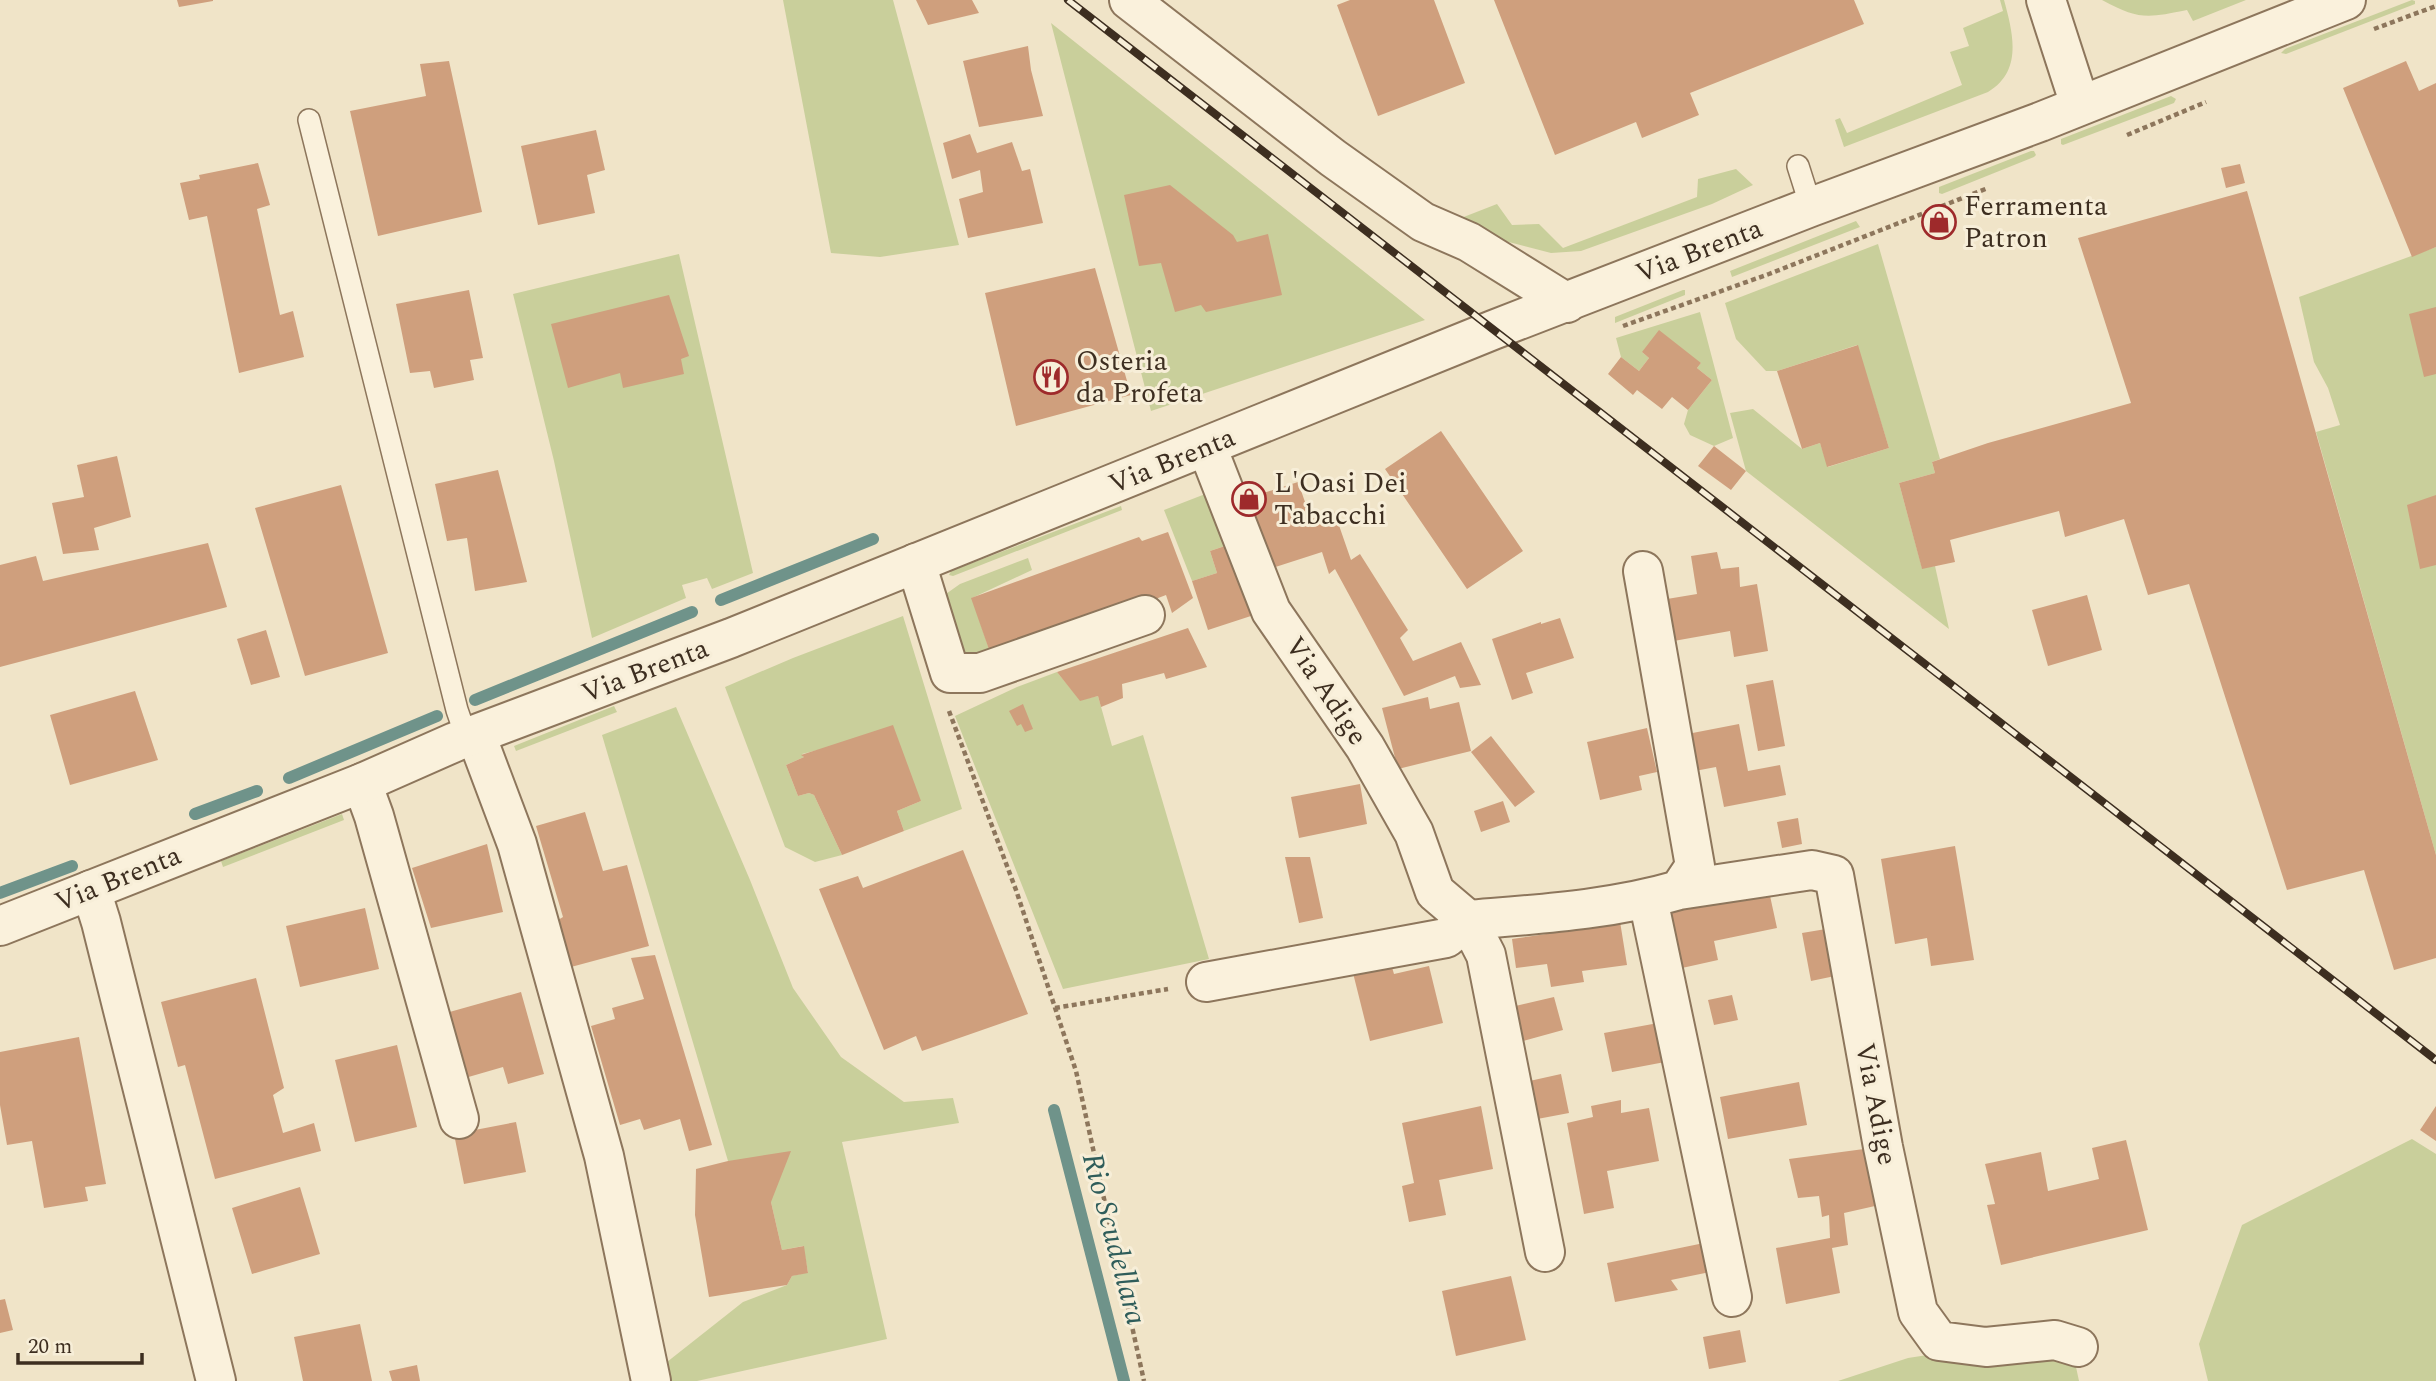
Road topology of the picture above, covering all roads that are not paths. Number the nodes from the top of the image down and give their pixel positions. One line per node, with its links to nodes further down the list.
1 (1129, 0): 8 (street)
2 (2046, 0): 4 (street)
3 (2346, 0): 4 (street, Via Brenta)
4 (2080, 105): 7 (street, Via Brenta)
5 (309, 120): 13 (lane)
6 (1798, 166): 7 (lane)
7 (1811, 207): 8 (street, Via Brenta)
8 (1567, 303): 9 (street, Via Brenta)
9 (1207, 447): 10 (street, Via Brenta); 17 (street, Via Adige)
10 (916, 563): 12 (street); 13 (street, Via Brenta)
11 (1643, 571): 16 (street)
12 (1145, 615)
13 (471, 737): 14 (street, Via Brenta); 25 (street)
14 (362, 783): 15 (street, Via Brenta); 20 (street)
15 (99, 887): 18 (street, Via Brenta); 24 (street)
16 (1664, 894): 17 (street, Via Adige); 22 (street); 23 (street, Via Adige)
17 (1468, 920): 19 (street, Via Adige); 21 (street, Via Adige)
18 (0, 926)
19 (1206, 982)
20 (459, 1119)
21 (1545, 1252)
22 (1732, 1297)
23 (2078, 1347)
24 (216, 1381)
25 (650, 1381)

